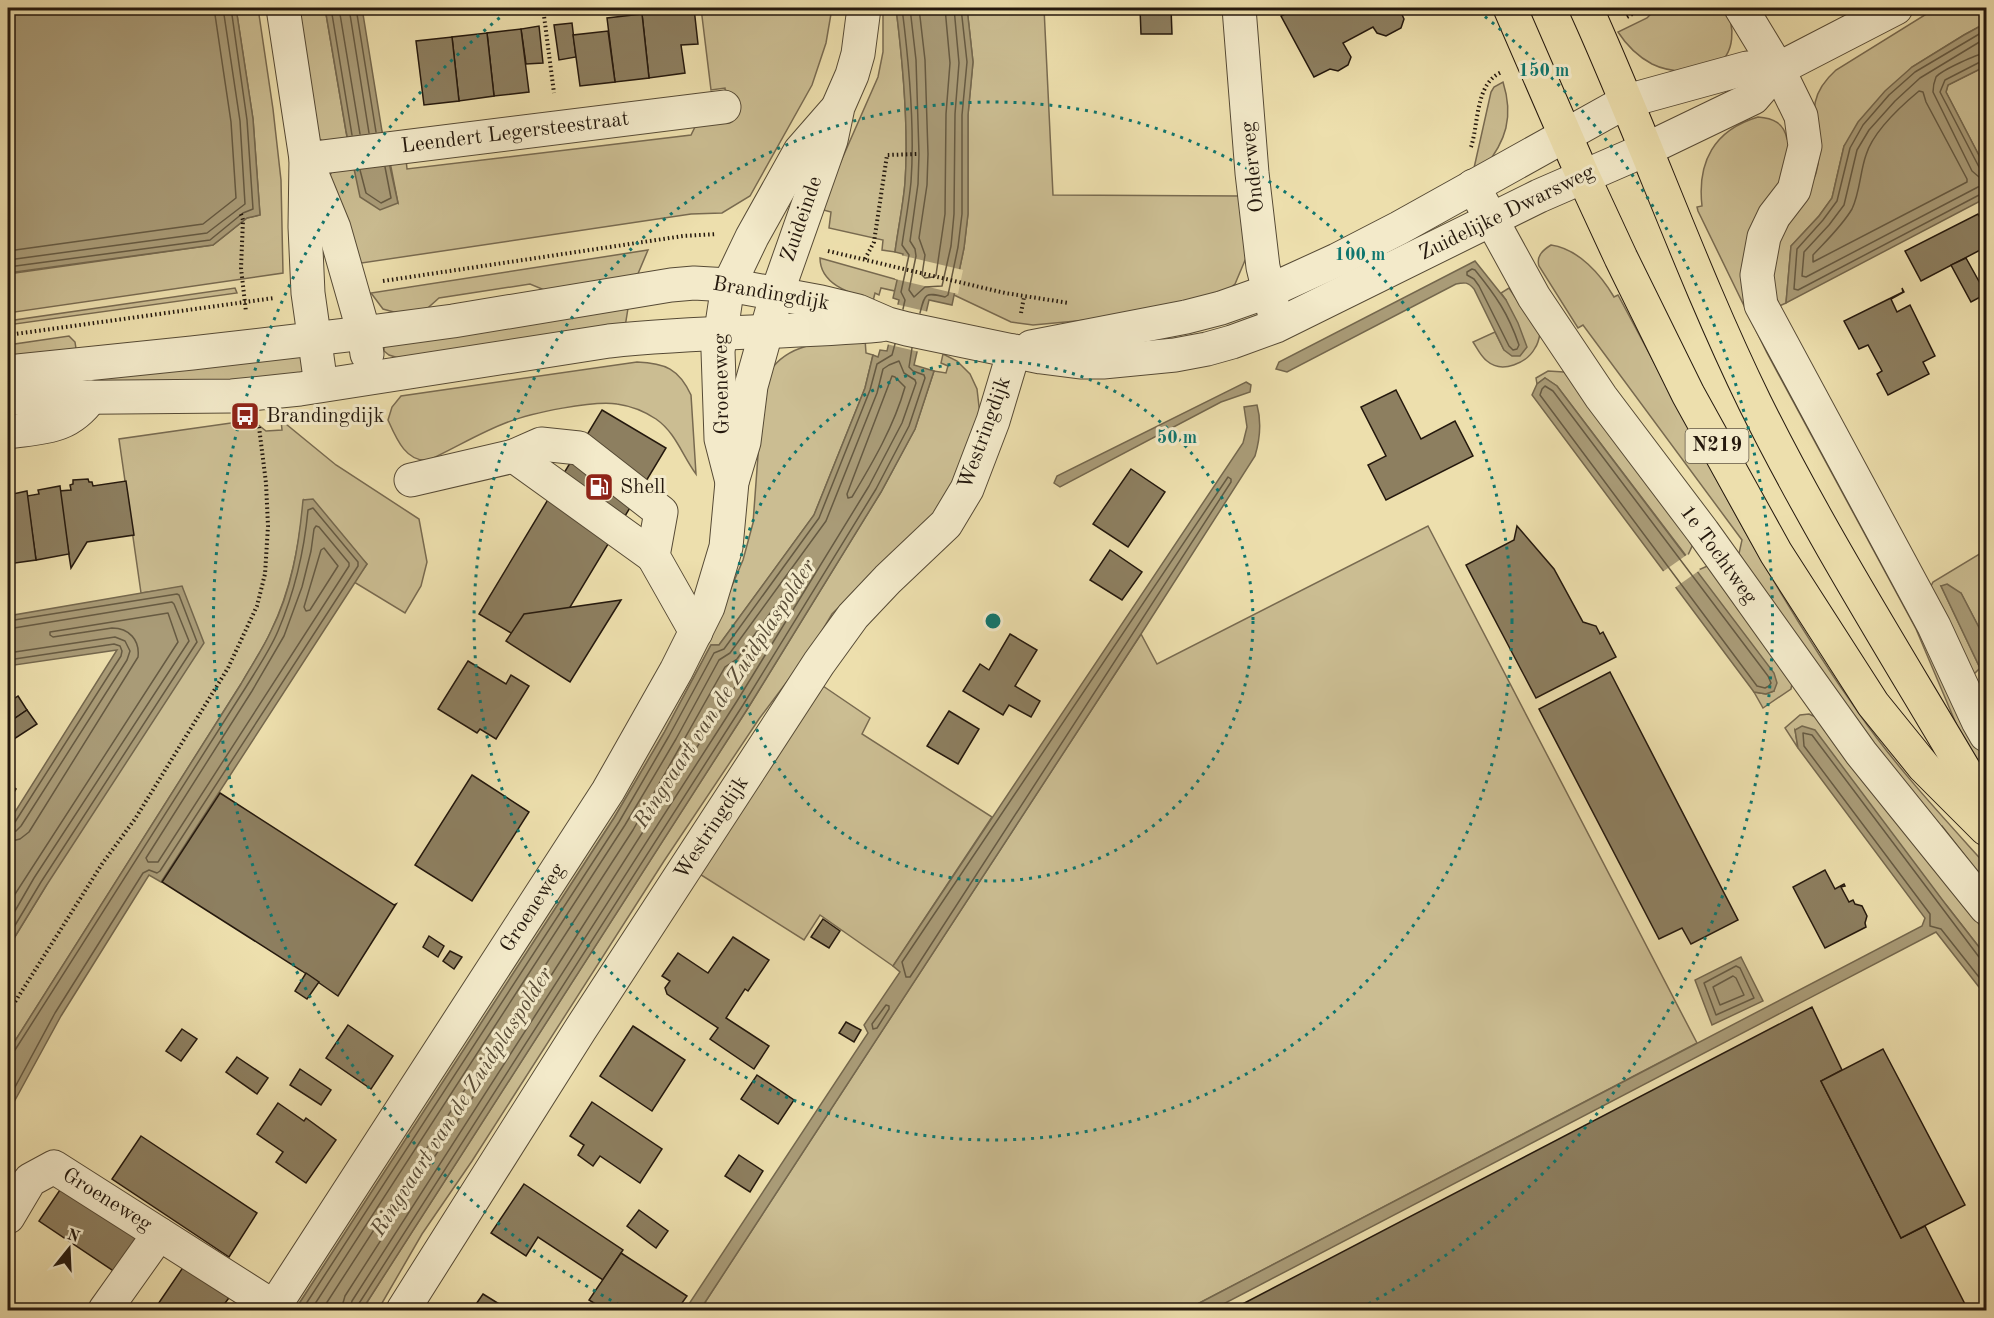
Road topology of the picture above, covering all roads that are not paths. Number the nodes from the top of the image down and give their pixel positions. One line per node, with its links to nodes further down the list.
1 (283, 8): 14 (street)
2 (864, 8): 11 (street, Zuideinde)
3 (1239, 8): 19 (street, Onderweg)
4 (1510, 8): 12 (main road, N219)
5 (1586, 8): 9 (main road, N219)
6 (1741, 8): 8 (street)
7 (1896, 8): 8 (street, Zuidelijke Dwarsweg)
8 (1778, 69): 9 (street, Zuidelijke Dwarsweg); 13 (street, Zuidelijke Dwarsweg); 39 (street)
9 (1627, 101): 12 (street, Zuidelijke Dwarsweg); 13 (main road, N219)
10 (724, 107): 14 (street, Leendert Legersteestraat)
11 (838, 107): 18 (street, Zuideinde); 20 (street, Zuideinde)
12 (1566, 135): 15 (main road, N219); 16 (street, Zuidelijke Dwarsweg)
13 (1647, 149): 15 (street, Zuidelijke Dwarsweg); 40 (main road, N219)
14 (320, 158): 25 (street); 26 (street)
15 (1583, 176): 17 (street, Zuidelijke Dwarsweg); 41 (main road, N219)
16 (1473, 186): 17 (street, 1e Tochtweg); 19 (street, Zuidelijke Dwarsweg)
17 (1490, 220): 21 (street, Zuidelijke Dwarsweg); 42 (street, 1e Tochtweg)
18 (729, 285): 20 (street, Brandingdijk); 23 (street, Groeneweg); 25 (street, Brandingdijk)
19 (1269, 291): 21 (street, Onderweg); 27 (street, Zuidelijke Dwarsweg)
20 (777, 293): 22 (street, Brandingdijk); 24 (street, Zuideinde)
21 (1276, 326): 27 (street, Zuidelijke Dwarsweg)
22 (910, 329): 24 (street, Brandingdijk); 27 (street, Zuidelijke Dwarsweg)
23 (720, 332): 24 (street, Brandingdijk); 29 (street, Brandingdijk); 36 (street, Groeneweg)
24 (767, 332): 36 (street, Groeneweg)
25 (364, 333): 26 (street, Brandingdijk); 29 (street)
26 (313, 339): 28 (street, Brandingdijk); 30 (street)
27 (1014, 351): 47 (street, Westringdijk)
28 (8, 372)
29 (370, 378): 30 (street, Brandingdijk)
30 (321, 386): 31 (street, Brandingdijk)
31 (91, 397): 32 (street, Brandingdijk); 33 (street)
32 (8, 398)
33 (8, 432)
34 (514, 456): 35 (street); 37 (street); 37 (street)
35 (411, 480)
36 (732, 482): 38 (street, Groeneweg)
37 (653, 556): 38 (street)
38 (696, 632): 45 (street, Groeneweg)
39 (1986, 735)
40 (1986, 807)
41 (1986, 829)
42 (1986, 908)
43 (8, 1216): 44 (street, Groeneweg)
44 (159, 1233): 45 (street, Groeneweg); 46 (street, Groeneweg)
45 (273, 1309)
46 (105, 1311)
47 (403, 1311)

